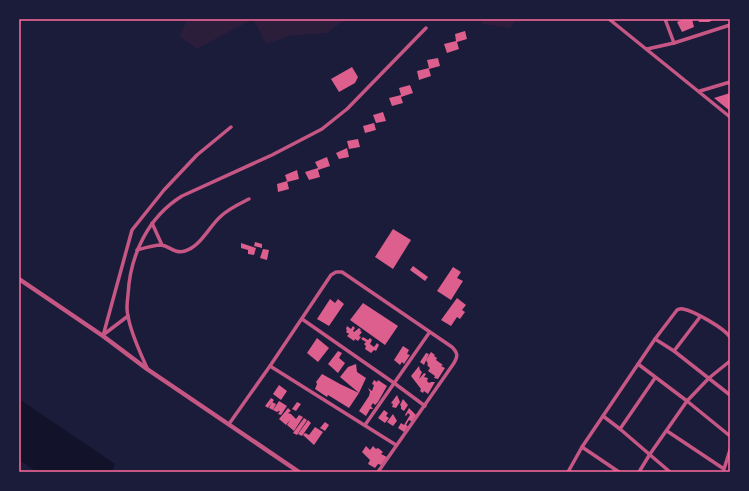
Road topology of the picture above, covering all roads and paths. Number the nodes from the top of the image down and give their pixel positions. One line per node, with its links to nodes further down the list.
1 (609, 19): 6 (street)
2 (665, 19): 5 (street)
3 (730, 25): 5 (street)
4 (426, 28): 12 (street)
5 (674, 43): 6 (street)
6 (647, 49): 8 (street)
7 (730, 82): 8 (street)
8 (700, 91): 9 (street)
9 (730, 117)
10 (231, 126): 20 (street)
11 (249, 199): 13 (street)
12 (152, 223): 13 (street); 14 (street)
13 (162, 245): 14 (street)
14 (137, 250): 16 (street)
15 (19, 279): 20 (street)
16 (128, 316): 20 (street); 27 (street)
17 (700, 317): 21 (street); 22 (street); 23 (street)
18 (302, 319): 19 (street); 26 (street); 30 (street)
19 (429, 333): 30 (street); 33 (street)
20 (103, 336): 27 (street)
21 (730, 337)
22 (654, 340): 23 (street); 25 (street)
23 (674, 351): 29 (street)
24 (730, 361): 29 (street)
25 (638, 364): 28 (street); 34 (street)
26 (270, 366): 35 (street); 36 (street)
27 (147, 369): 35 (street)
28 (655, 378): 32 (street); 37 (street)
29 (710, 378): 31 (street); 32 (street)
30 (394, 383): 33 (street); 36 (street)
31 (730, 395)
32 (687, 401): 38 (street); 39 (street)
33 (425, 406): 40 (street)
34 (603, 416): 37 (street); 41 (street)
35 (229, 424): 45 (street)
36 (365, 425): 40 (street)
37 (620, 429): 43 (street)
38 (667, 431): 43 (street); 44 (street)
39 (730, 436)
40 (396, 445): 46 (street)
41 (582, 447): 47 (street); 48 (street)
42 (730, 450): 44 (street)
43 (650, 454): 49 (street); 50 (street)
44 (723, 470)
45 (299, 472)
46 (378, 472)
47 (568, 472)
48 (619, 472)
49 (640, 472)
50 (670, 472)

